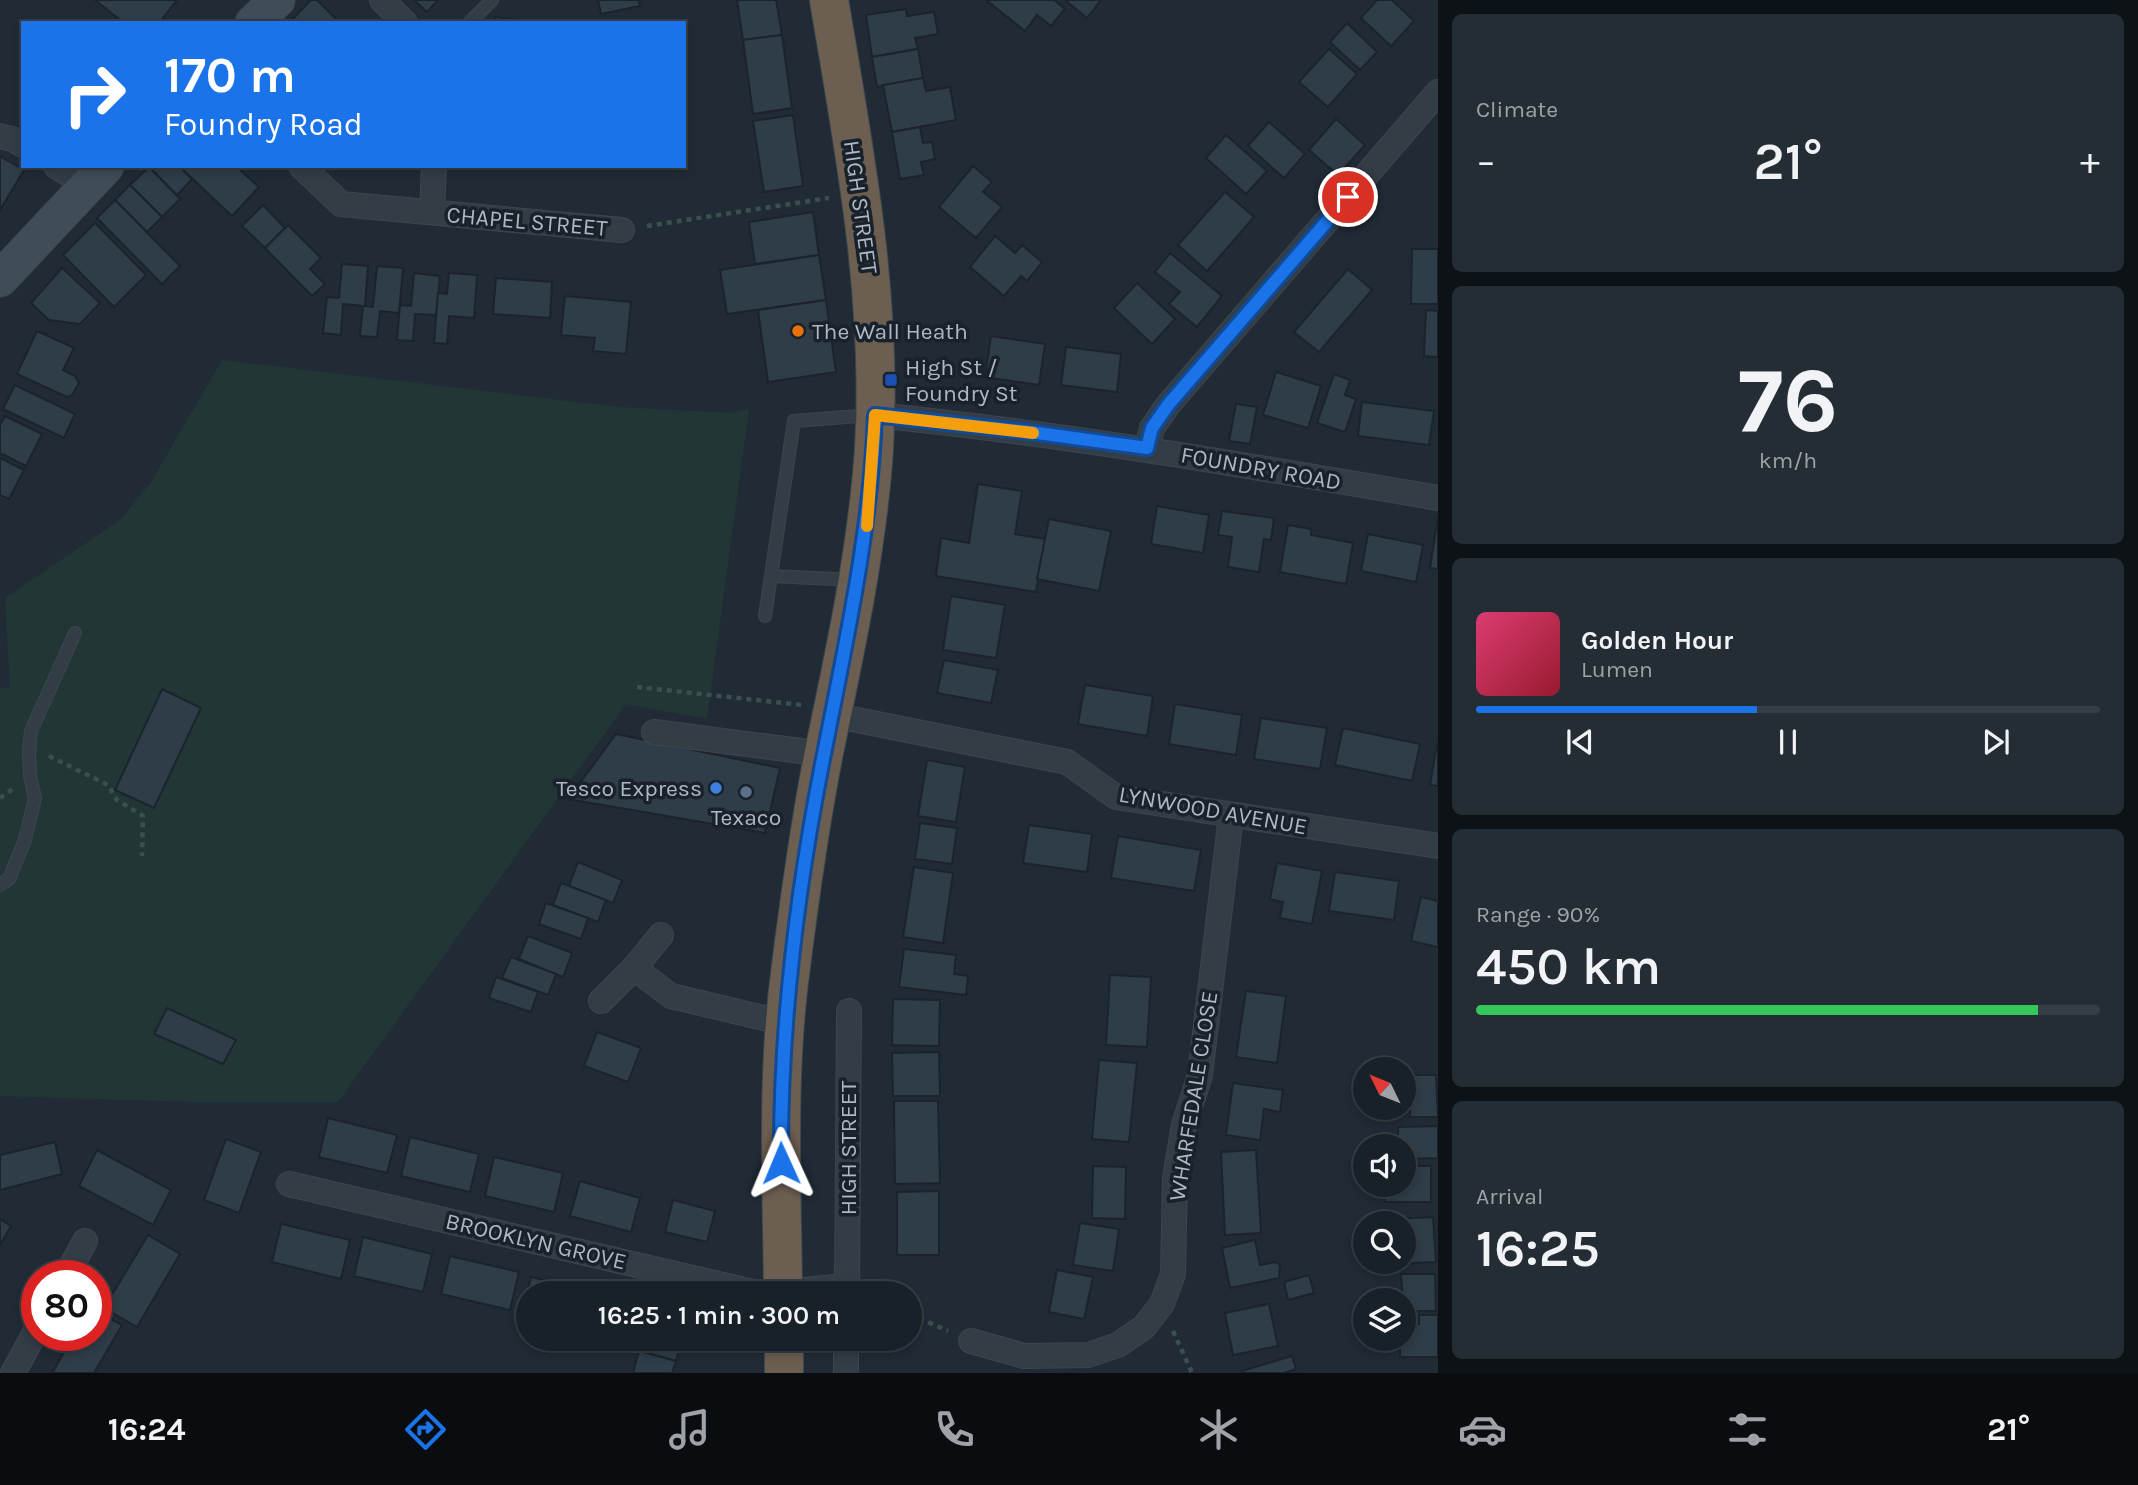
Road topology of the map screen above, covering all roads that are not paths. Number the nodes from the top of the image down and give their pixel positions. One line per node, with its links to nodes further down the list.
1 (277, 0): 5 (street)
2 (382, 0): 6 (street)
3 (492, 0): 7 (lane)
4 (829, 0): 18 (highway, HIGH STREET)
5 (255, 21)
6 (403, 21)
7 (471, 21)
8 (1438, 92): 19 (street)
9 (0, 136): 10 (street)
10 (21, 144)
11 (64, 168): 14 (street)
12 (303, 168): 15 (street, CHAPEL STREET)
13 (434, 168): 15 (street, CHAPEL STREET)
14 (97, 176): 17 (street)
15 (432, 212): 16 (street, CHAPEL STREET)
16 (622, 230)
17 (0, 279)
18 (875, 415): 19 (street, FOUNDRY ROAD); 21 (lane); 22 (highway, HIGH STREET)
19 (1147, 448): 20 (street, FOUNDRY ROAD)
20 (1438, 498)
21 (772, 576): 22 (lane); 23 (lane)
22 (858, 580): 25 (highway, HIGH STREET)
23 (765, 617)
24 (75, 633): 30 (lane)
25 (833, 712): 27 (highway, HIGH STREET); 28 (street, LYNWOOD AVENUE)
26 (654, 732): 27 (street)
27 (824, 754): 35 (highway, HIGH STREET)
28 (1231, 816): 29 (street, LYNWOOD AVENUE); 46 (street, WHARFEDALE CLOSE)
29 (1438, 846)
30 (0, 885)
31 (661, 935): 32 (street)
32 (634, 968): 33 (street); 35 (street)
33 (601, 1001)
34 (849, 1011): 41 (street, HIGH STREET)
35 (785, 1023): 40 (highway, HIGH STREET)
36 (289, 1184): 39 (street, BROOKLYN GROVE)
37 (85, 1241): 38 (street)
38 (75, 1260)
39 (706, 1281)
40 (783, 1281)
41 (847, 1281)
42 (971, 1341): 46 (street, WHARFEDALE CLOSE)
43 (25, 1351): 47 (street)
44 (784, 1351): 48 (highway)
45 (846, 1351): 49 (street)
46 (1022, 1365)
47 (13, 1373)
48 (785, 1373)
49 (846, 1373)

